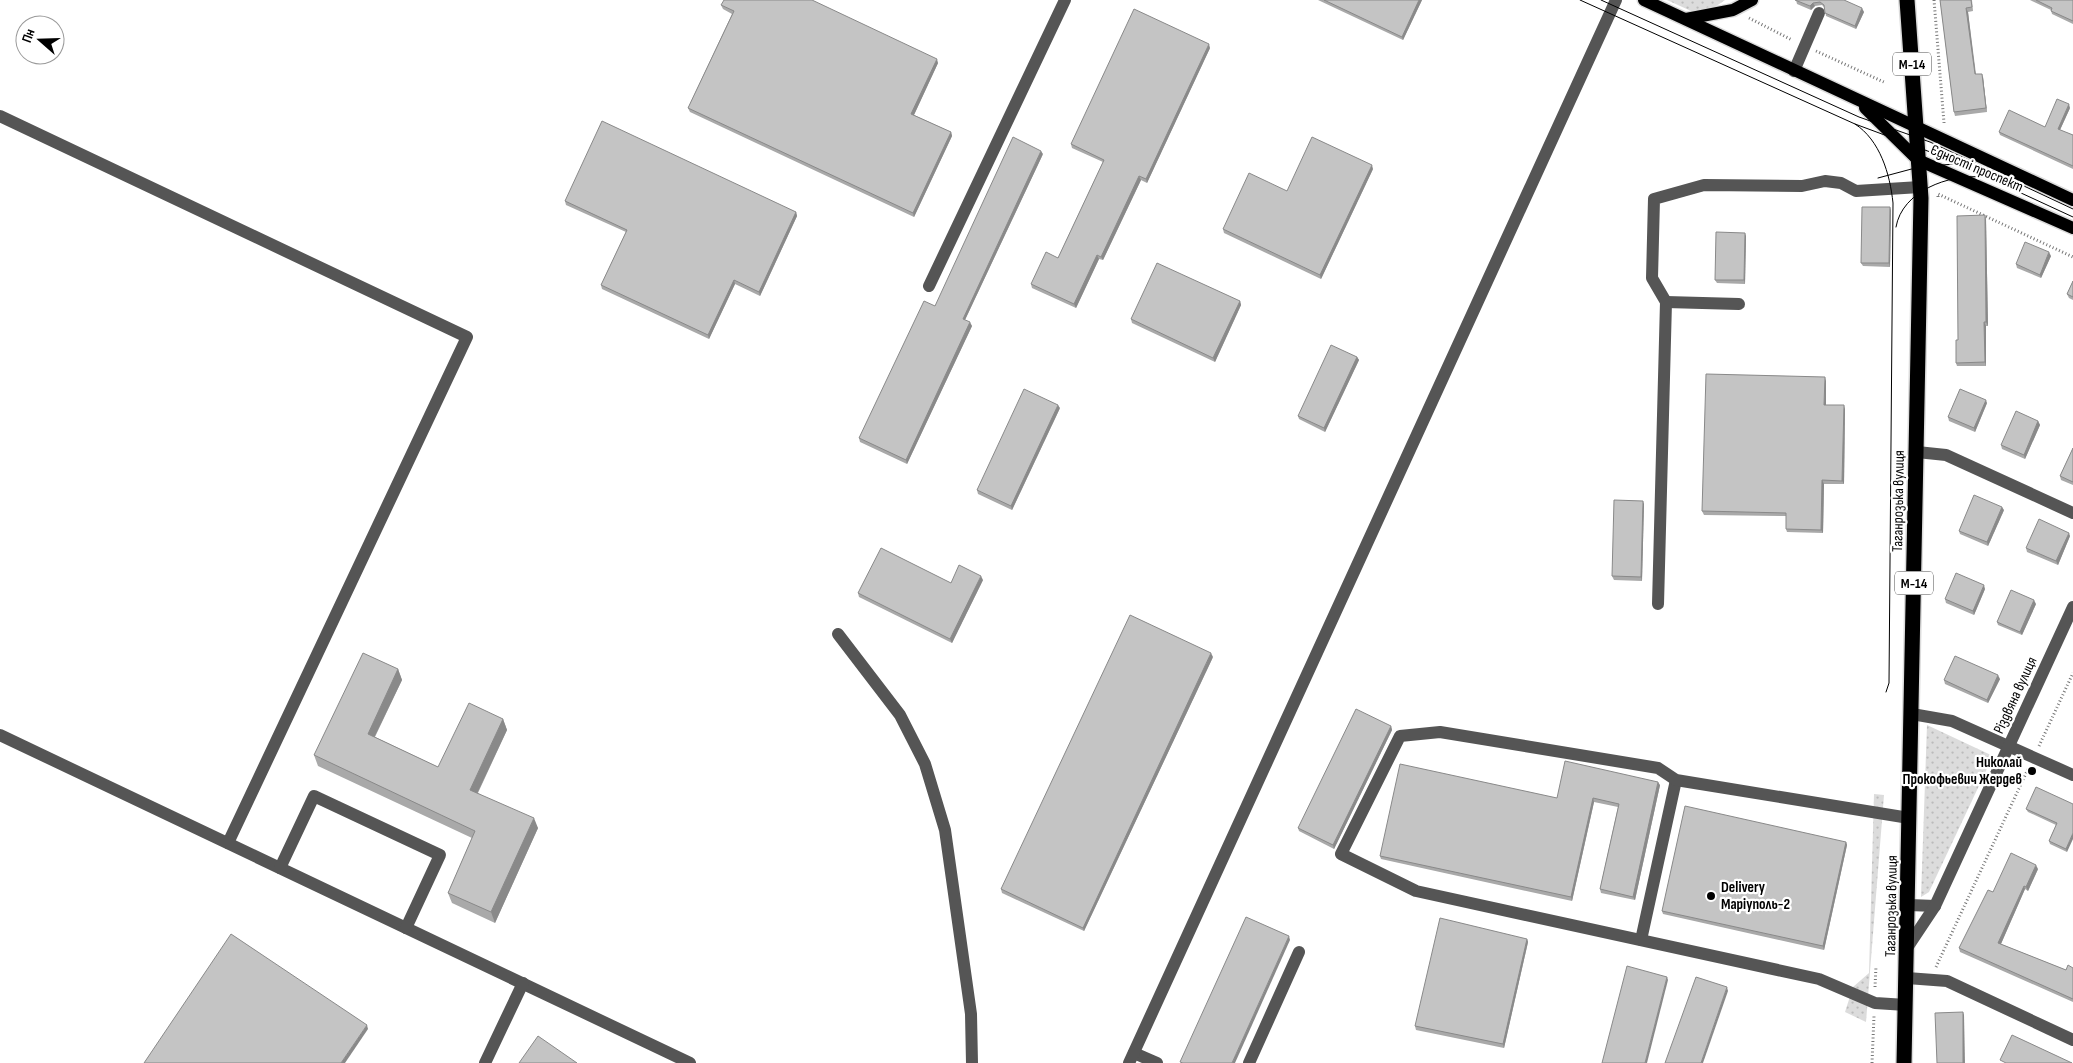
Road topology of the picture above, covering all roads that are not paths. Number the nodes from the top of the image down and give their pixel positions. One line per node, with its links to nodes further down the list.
1 (1065, 0): 16 (street)
2 (1616, 0): 42 (street)
3 (1644, 0): 7 (main road, Єдності проспект)
4 (1752, 0): 7 (main road)
5 (1907, 0): 11 (highway, Таганрозька вулиця / М-14)
6 (1819, 13): 8 (street)
7 (1685, 18): 8 (main road, Єдності проспект)
8 (1794, 71): 9 (main road, Єдності проспект)
9 (1858, 100): 11 (main road, Єдності проспект); 12 (main road, Єдності проспект)
10 (0, 116): 30 (street)
11 (1916, 128): 12 (highway, Таганрозька вулиця / М-14); 14 (main road, Єдності проспект)
12 (1918, 160): 13 (highway, Таганрозька вулиця / М-14); 15 (main road, Єдності проспект)
13 (1920, 187): 17 (street); 19 (highway, Таганрозька вулиця / М-14)
14 (2073, 200)
15 (2073, 228)
16 (929, 286)
17 (1666, 302): 18 (street); 21 (street)
18 (1739, 304)
19 (1917, 452): 20 (street); 24 (highway, Таганрозька вулиця / М-14)
20 (2073, 513)
21 (1658, 604)
22 (2073, 607): 26 (street, Різдвяна вулиця)
23 (838, 634): 45 (street)
24 (1912, 714): 26 (street); 29 (highway, Таганрозька вулиця / М-14)
25 (0, 735): 30 (street)
26 (2009, 745): 27 (street); 33 (street, Різдвяна вулиця)
27 (2073, 775)
28 (1676, 780): 29 (street); 35 (street); 35 (street)
29 (1909, 818): 32 (highway, Таганрозька вулиця / М-14)
30 (228, 843): 31 (street)
31 (280, 868): 34 (street); 34 (street)
32 (1908, 905): 33 (street); 36 (highway, Таганрозька вулиця / М-14)
33 (1935, 906): 36 (street, Різдвяна вулиця)
34 (406, 928): 39 (street)
35 (1641, 940): 40 (street)
36 (1908, 948): 38 (highway, Таганрозька вулиця / М-14)
37 (1299, 952): 47 (street)
38 (1907, 978): 40 (highway, Таганрозька вулиця / М-14); 41 (street)
39 (523, 983): 43 (street); 44 (street)
40 (1906, 1005): 48 (highway, Таганрозька вулиця / М-14)
41 (2073, 1040)
42 (1131, 1058): 46 (street)
43 (485, 1063)
44 (690, 1063)
45 (972, 1063)
46 (1157, 1063)
47 (1248, 1063)
48 (1904, 1063)

